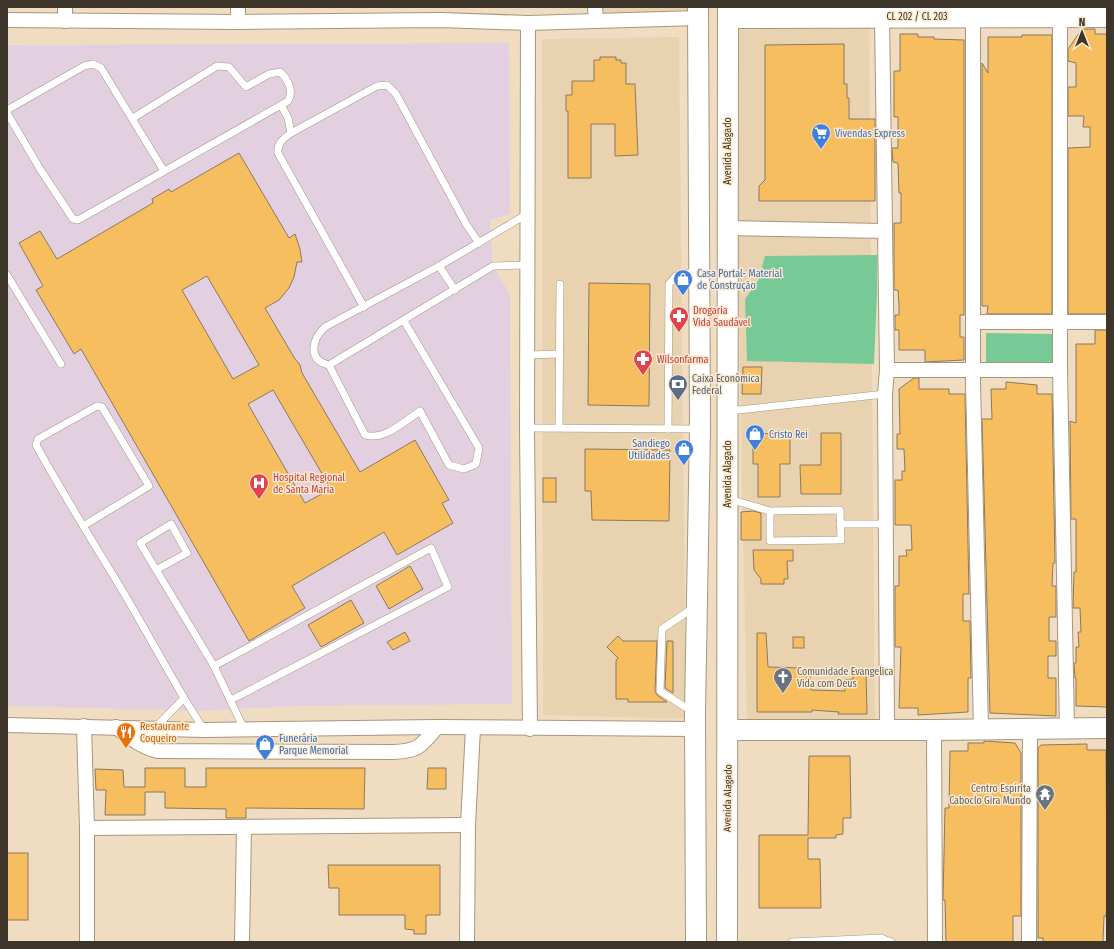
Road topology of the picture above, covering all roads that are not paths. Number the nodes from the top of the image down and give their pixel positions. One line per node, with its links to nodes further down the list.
1 (238, 7): 14 (street)
2 (936, 12): 9 (main road, CL 202 / CL 203); 10 (main road, CL 202 / CL 203)
3 (1025, 12): 10 (main road, CL 202 / CL 203); 11 (main road, CL 202 / CL 203)
4 (698, 13): 8 (street); 28 (main road)
5 (728, 13): 9 (main road, CL 202 / CL 203); 23 (main road, Avenida Alagado)
6 (65, 14): 13 (street); 14 (street)
7 (440, 14): 14 (street); 15 (street)
8 (595, 14): 15 (street)
9 (882, 16): 24 (street)
10 (973, 16): 34 (street)
11 (1060, 16): 12 (main road, CL 202 / CL 203); 35 (street)
12 (1107, 17)
13 (7, 20)
14 (238, 22)
15 (528, 23): 22 (street)
16 (281, 105): 19 (lane); 20 (lane); 21 (lane)
17 (7, 110): 19 (lane)
18 (7, 113): 21 (lane)
19 (133, 118): 21 (lane)
20 (291, 133): 25 (lane); 32 (lane)
21 (164, 171)
22 (529, 213): 25 (lane); 26 (street)
23 (727, 228): 24 (street); 45 (main road, Avenida Alagado)
24 (885, 232): 41 (street)
25 (479, 243): 27 (lane)
26 (527, 264): 31 (lane); 38 (street)
27 (439, 266): 31 (lane); 32 (lane)
28 (698, 271): 48 (lane); 49 (main road)
29 (7, 275): 39 (lane)
30 (560, 284): 37 (lane)
31 (455, 290): 33 (lane)
32 (364, 307): 40 (lane)
33 (404, 321): 40 (lane); 40 (lane)
34 (973, 322): 35 (street); 43 (street)
35 (1060, 322): 36 (street); 42 (street)
36 (1107, 322)
37 (560, 354): 38 (lane); 46 (lane)
38 (527, 355): 47 (street)
39 (61, 364)
40 (329, 365)
41 (887, 370): 43 (street); 44 (street)
42 (1060, 370): 43 (street); 69 (street)
43 (973, 371): 73 (street)
44 (886, 394): 45 (lane); 54 (street)
45 (726, 411): 51 (main road, Avenida Alagado)
46 (559, 427): 47 (lane); 48 (lane)
47 (527, 428): 72 (street)
48 (668, 429): 49 (lane)
49 (700, 429): 50 (main road)
50 (698, 486): 51 (main road); 57 (main road)
51 (727, 499): 52 (lane); 59 (main road, Avenida Alagado)
52 (770, 511): 53 (lane); 53 (lane)
53 (840, 524): 54 (lane)
54 (886, 524): 77 (street)
55 (83, 526): 55 (lane); 60 (lane)
56 (156, 570): 56 (lane); 58 (lane)
57 (697, 602): 59 (main road); 62 (main road); 62 (lane)
58 (214, 666): 61 (lane); 61 (lane)
59 (726, 676): 76 (main road, Avenida Alagado)
60 (184, 698): 67 (lane); 75 (lane)
61 (231, 700): 71 (lane)
62 (695, 721): 72 (street); 85 (main road)
63 (7, 725): 64 (street)
64 (84, 726): 65 (street); 80 (street)
65 (116, 727): 66 (street); 67 (street)
66 (437, 727): 68 (street); 71 (street)
67 (155, 728): 75 (street)
68 (472, 728): 72 (street); 79 (street)
69 (1067, 728): 70 (main road); 74 (main road)
70 (1107, 728)
71 (244, 729): 75 (street)
72 (530, 729)
73 (981, 729): 74 (main road); 78 (main road)
74 (1030, 729): 90 (street)
75 (204, 730)
76 (728, 730): 77 (main road); 86 (main road, Avenida Alagado)
77 (887, 730): 78 (main road)
78 (934, 730): 89 (street)
79 (468, 825): 81 (street); 84 (street)
80 (87, 828): 81 (street); 82 (street)
81 (244, 828): 83 (street)
82 (87, 942)
83 (242, 942)
84 (467, 942)
85 (696, 942)
86 (727, 942)
87 (792, 942): 88 (lane)
88 (891, 942)
89 (935, 942)
90 (1029, 942)

